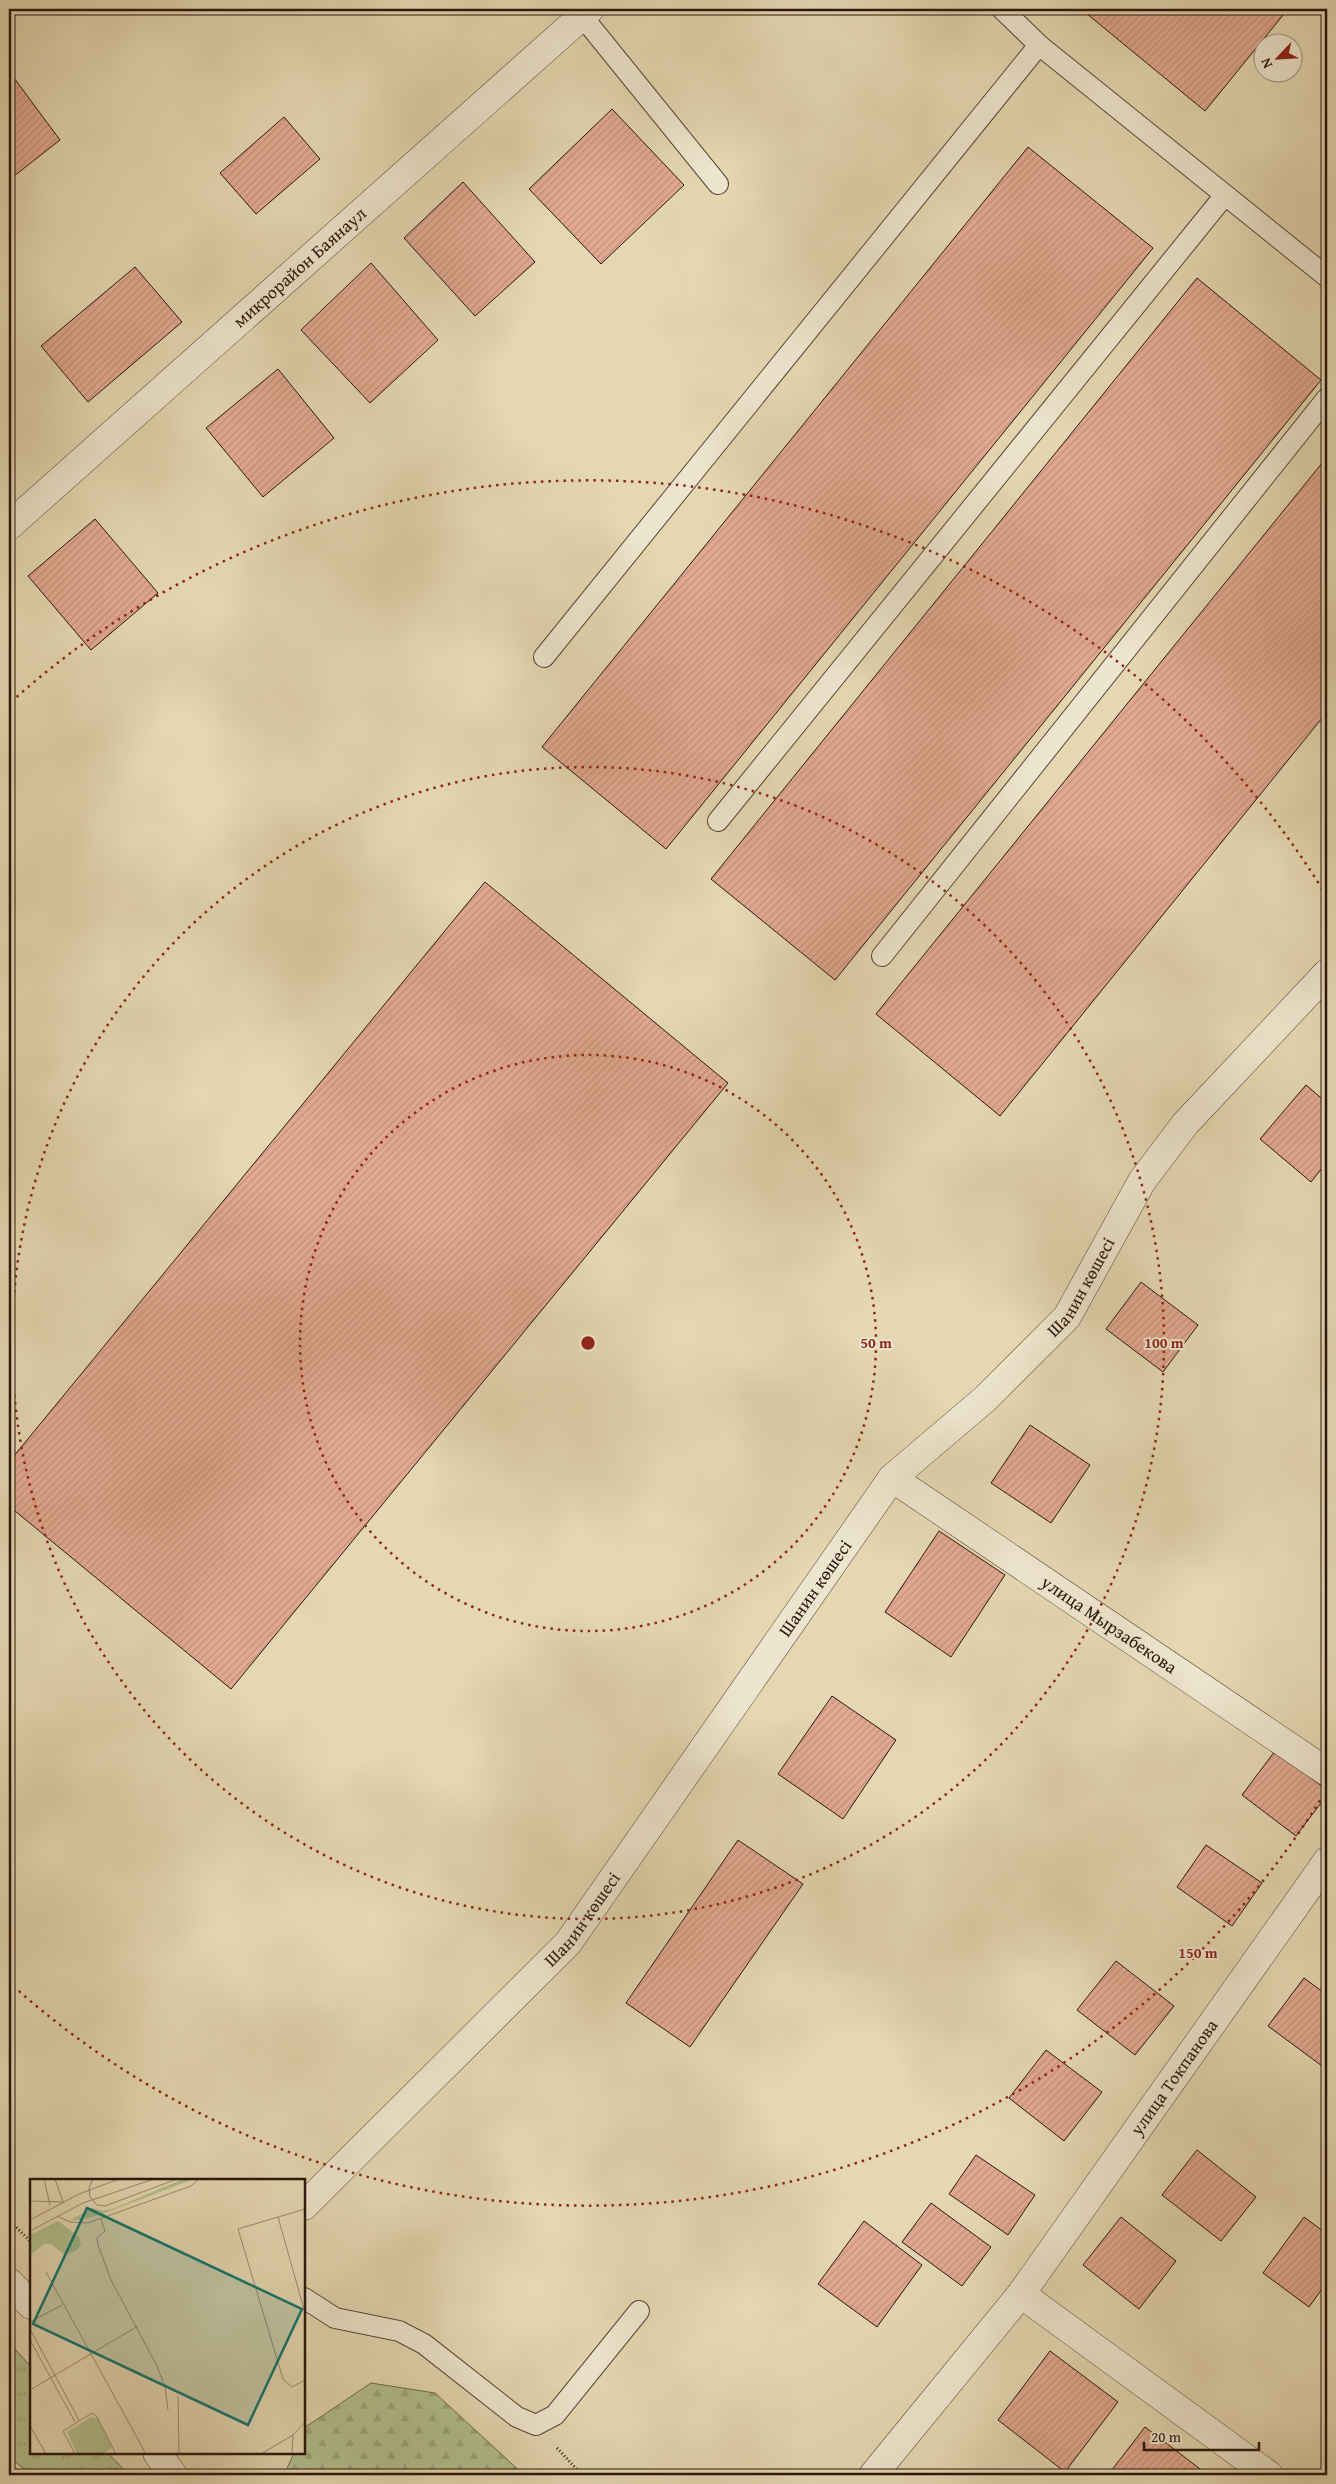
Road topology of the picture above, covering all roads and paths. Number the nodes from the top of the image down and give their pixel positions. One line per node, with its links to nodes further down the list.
1 (1002, 9): 3 (lane)
2 (586, 12): 4 (lane); 8 (street, микрорайон Баянаул)
3 (1039, 46): 5 (lane); 9 (lane)
4 (718, 184)
5 (1225, 195): 6 (lane); 10 (lane)
6 (1327, 277)
7 (1327, 398): 11 (lane)
8 (9, 526)
9 (544, 657)
10 (718, 821)
11 (882, 956)
12 (1327, 973): 13 (street, Шанин көшесі)
13 (892, 1478): 14 (street, улица Мырзабекова); 16 (street, Шанин көшесі)
14 (1327, 1772)
15 (1327, 1861): 20 (street, улица Токпанова)
16 (305, 2205)
17 (9, 2220): 18 (path)
18 (30, 2241)
19 (9, 2282): 22 (street)
20 (1021, 2294): 28 (street, улица Токпанова); 29 (street)
21 (305, 2299): 23 (lane)
22 (30, 2304)
23 (639, 2310)
24 (158, 2454): 27 (street)
25 (9, 2471): 26 (path)
26 (14, 2475)
27 (173, 2475)
28 (873, 2475)
29 (1269, 2475)

